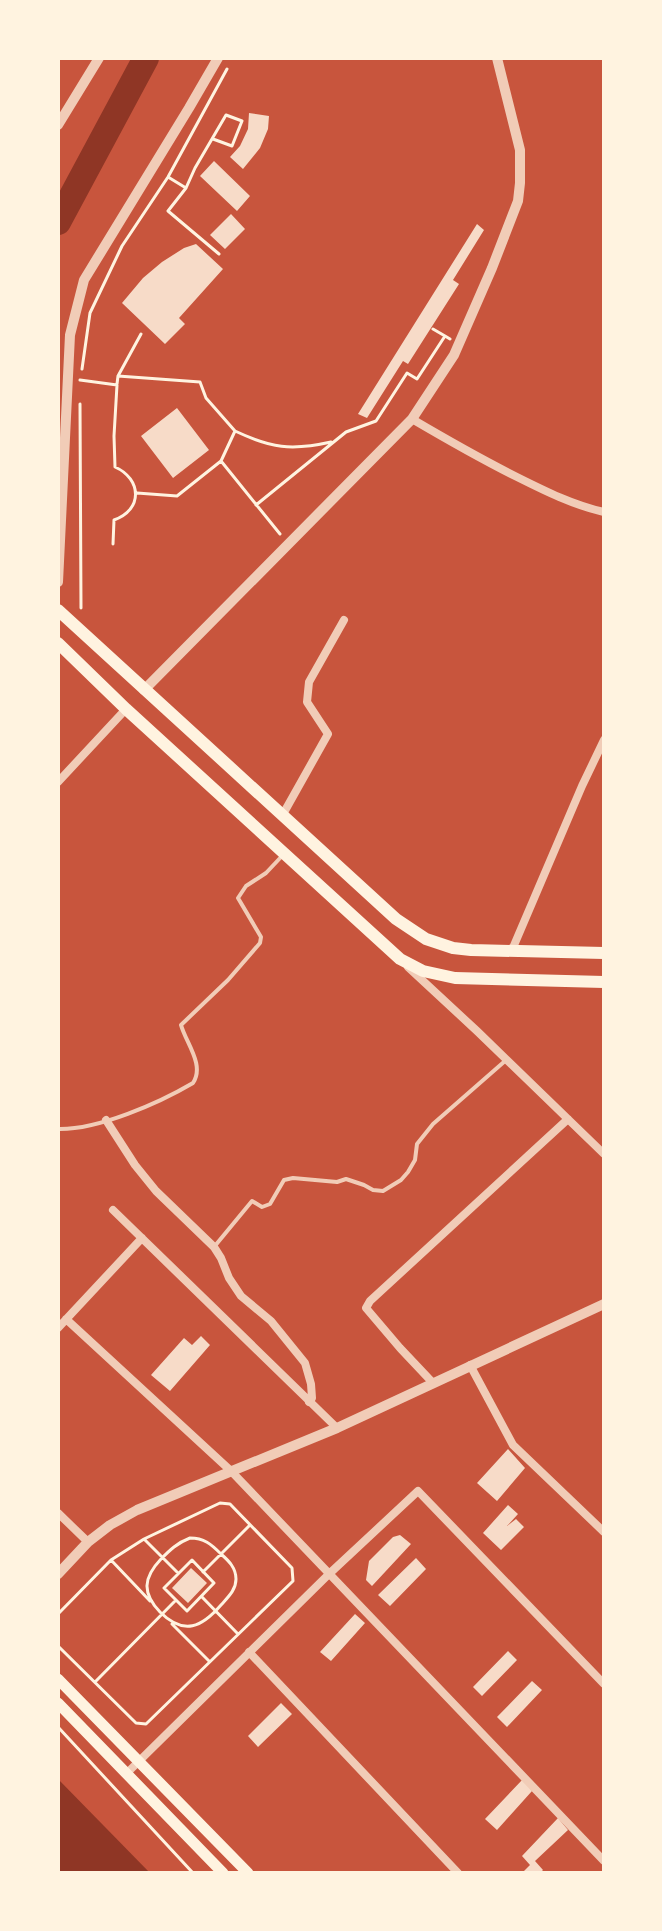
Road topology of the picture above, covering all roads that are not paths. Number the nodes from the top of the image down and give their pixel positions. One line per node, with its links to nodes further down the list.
1 (99, 58): 4 (street)
2 (218, 58): 7 (street)
3 (497, 58): 5 (street)
4 (58, 125)
5 (412, 419): 6 (street); 11 (street)
6 (604, 512)
7 (58, 582)
8 (58, 610): 11 (main road)
9 (344, 620): 15 (street)
10 (58, 643): 12 (main road)
11 (144, 690): 15 (main road)
12 (126, 709): 14 (street); 16 (main road)
13 (604, 740): 17 (street)
14 (58, 782)
15 (282, 816): 17 (main road)
16 (283, 854): 19 (main road); 23 (lane)
17 (512, 950): 18 (main road)
18 (604, 953)
19 (400, 959): 20 (main road); 21 (street)
20 (604, 982)
21 (507, 1060): 22 (street); 28 (lane)
22 (568, 1119): 25 (street); 33 (street)
23 (106, 1120): 24 (lane); 28 (street)
24 (58, 1129)
25 (604, 1154)
26 (113, 1210): 27 (street)
27 (142, 1238): 30 (street); 34 (street)
28 (214, 1247): 34 (street)
29 (604, 1304): 32 (street)
30 (66, 1319): 31 (street); 36 (street)
31 (58, 1328)
32 (470, 1365): 33 (street); 38 (street)
33 (433, 1383): 35 (street)
34 (309, 1402): 35 (street)
35 (337, 1428): 36 (street)
36 (231, 1471): 39 (street); 41 (street)
37 (58, 1513): 39 (street)
38 (604, 1532)
39 (88, 1542): 40 (street)
40 (58, 1574)
41 (329, 1574): 42 (street); 44 (street); 48 (street)
42 (249, 1652): 46 (street); 51 (street)
43 (58, 1679): 46 (main road)
44 (604, 1684)
45 (58, 1703): 47 (main road)
46 (139, 1761): 47 (street); 50 (main road)
47 (126, 1774): 49 (main road)
48 (604, 1861)
49 (223, 1873)
50 (248, 1873)
51 (458, 1873)

